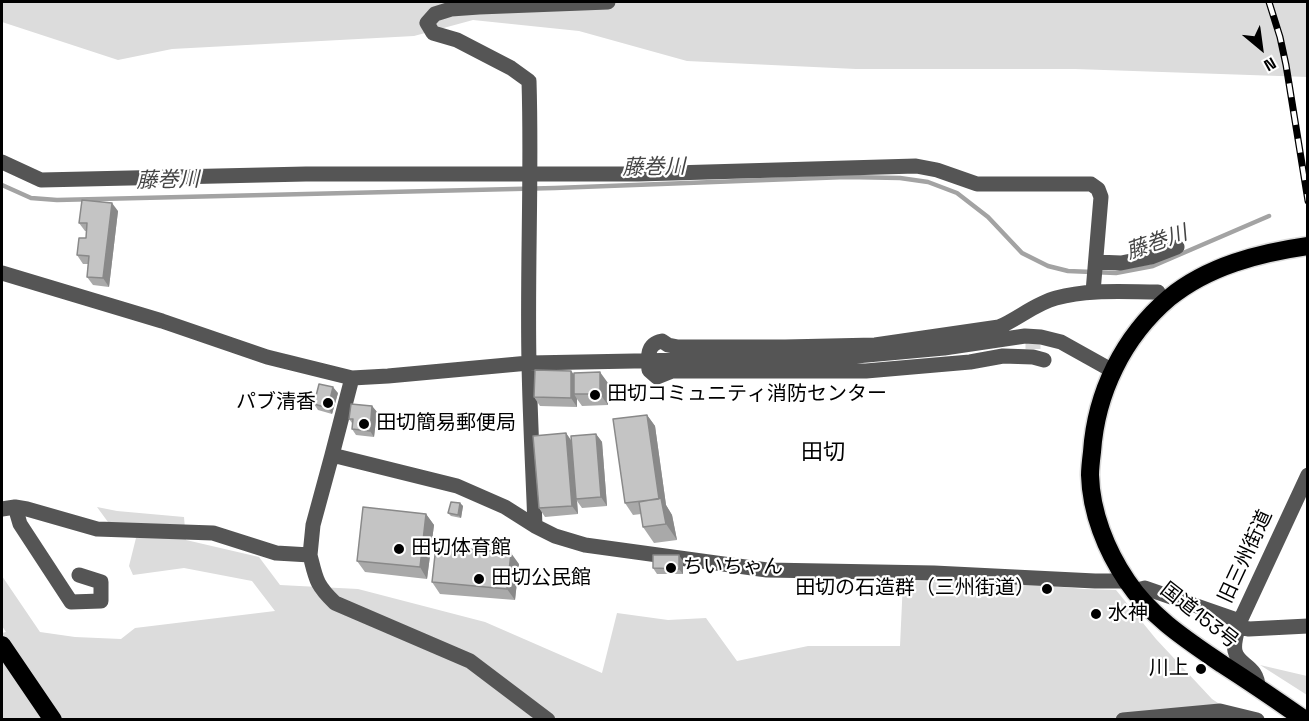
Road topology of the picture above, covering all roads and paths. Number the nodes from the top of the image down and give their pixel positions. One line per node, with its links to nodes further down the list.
1 (608, 2): 3 (street)
2 (2, 162): 3 (street)
3 (530, 174): 6 (street); 14 (street)
4 (1308, 246): 15 (highway, 国道153号)
5 (1177, 247): 6 (street)
6 (1096, 264): 8 (street)
7 (2, 273): 16 (street)
8 (1094, 287): 9 (street); 10 (street)
9 (1158, 292)
10 (1034, 308): 11 (street); 13 (street)
11 (1033, 328)
12 (1036, 355): 13 (street)
13 (648, 360): 14 (street); 15 (street)
14 (529, 363): 16 (street); 20 (street)
15 (1113, 371): 23 (highway, 国道153号)
16 (352, 378): 17 (street)
17 (332, 454): 20 (street); 21 (street)
18 (1308, 475): 24 (street, 旧三州街道)
19 (8, 508): 21 (street); 22 (street)
20 (535, 526): 23 (street)
21 (310, 555): 30 (street)
22 (79, 575)
23 (1130, 586): 24 (street); 27 (highway, 国道153号)
24 (1239, 624): 25 (street); 27 (street, 旧三州街道)
25 (1308, 626)
26 (2, 645): 29 (highway)
27 (1258, 688): 32 (highway, 国道153号)
28 (1256, 719): 31 (street)
29 (53, 720)
30 (548, 720)
31 (1123, 720)
32 (1305, 720)

